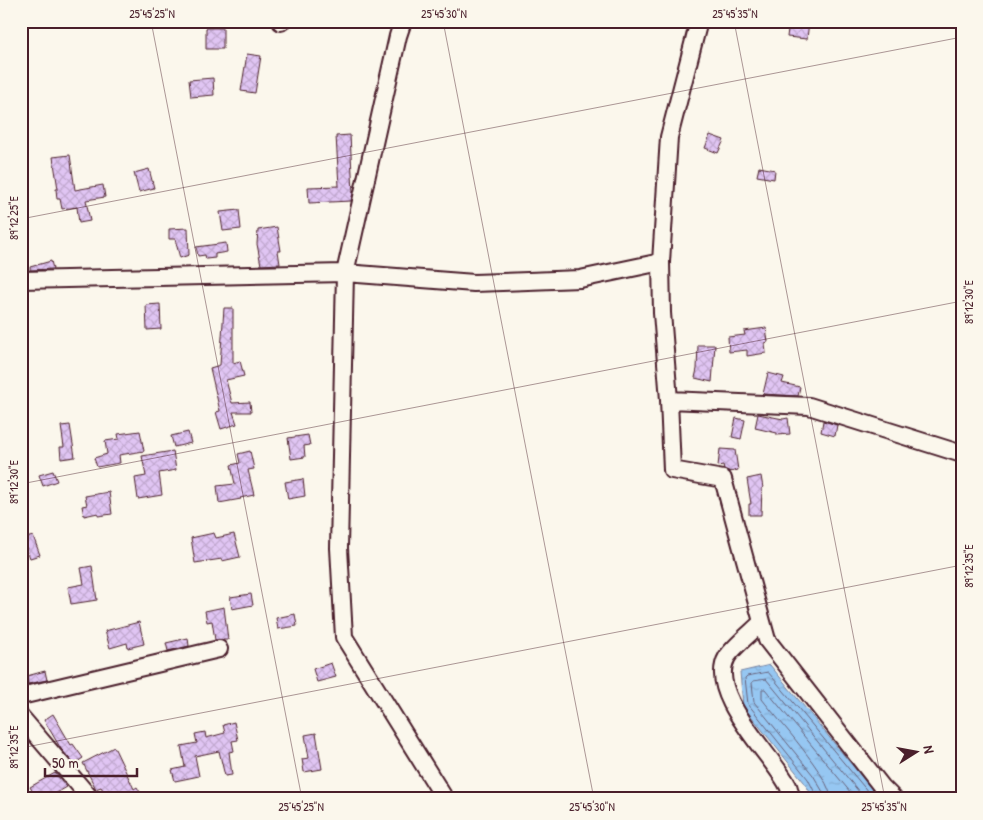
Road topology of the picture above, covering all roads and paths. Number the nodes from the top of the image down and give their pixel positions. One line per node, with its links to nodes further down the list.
1 (403, 21): 4 (street)
2 (699, 21): 3 (street)
3 (661, 262): 4 (street); 6 (street)
4 (345, 273): 5 (street); 13 (street)
5 (21, 280)
6 (669, 400): 7 (street); 8 (street)
7 (962, 454)
8 (762, 622): 14 (street); 15 (street)
9 (219, 650): 10 (street)
10 (21, 696)
11 (21, 717): 12 (street)
12 (91, 799)
13 (445, 799)
14 (791, 799)
15 (894, 799)

